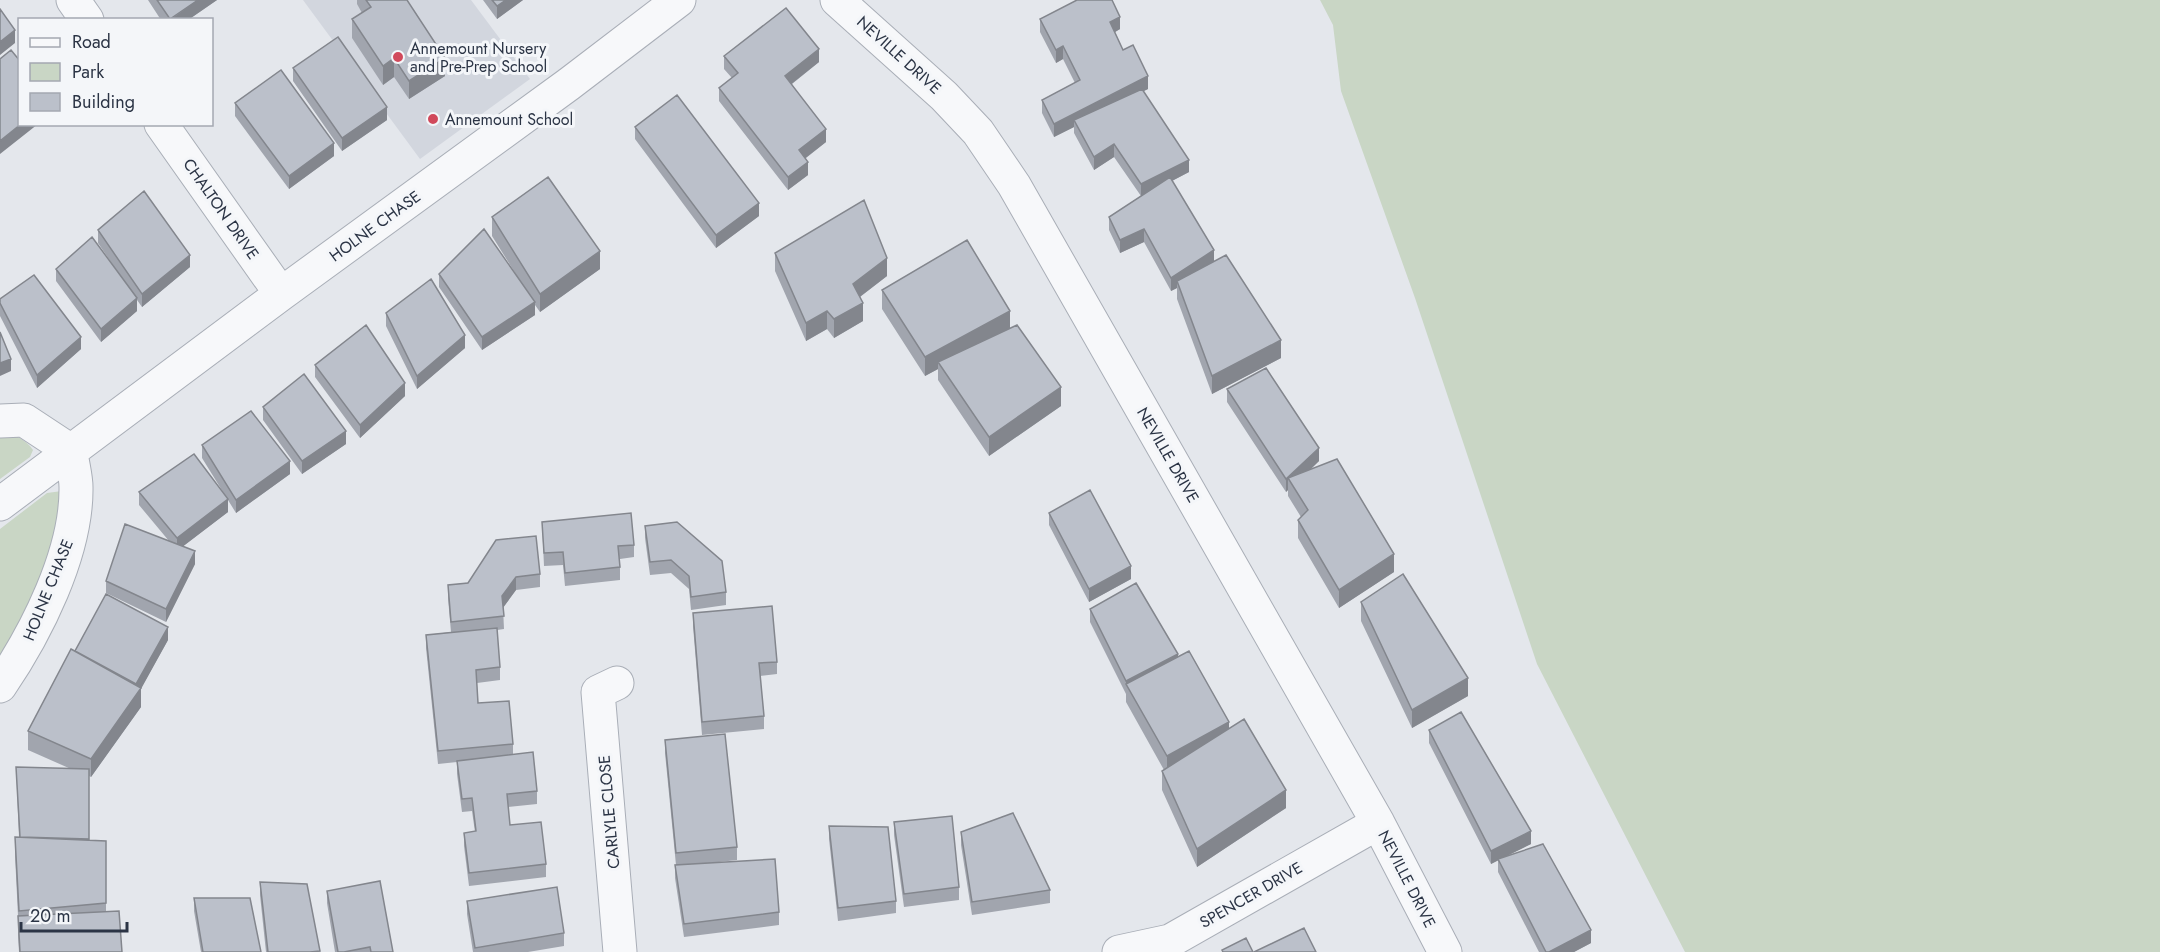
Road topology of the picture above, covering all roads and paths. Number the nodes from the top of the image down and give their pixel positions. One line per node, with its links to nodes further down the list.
1 (73, 0): 4 (street)
2 (679, 0): 6 (street, HOLNE CHASE)
3 (837, 0): 12 (street, NEVILLE DRIVE)
4 (86, 18)
5 (162, 126): 6 (street, CHALTON DRIVE)
6 (281, 294): 8 (street, HOLNE CHASE)
7 (0, 421): 8 (street)
8 (71, 451): 9 (street, HOLNE CHASE); 11 (street, HOLNE CHASE)
9 (0, 504)
10 (616, 683): 13 (street, CARLYLE CLOSE)
11 (0, 686)
12 (1378, 823): 14 (street, SPENCER DRIVE); 15 (street, NEVILLE DRIVE)
13 (620, 952)
14 (1119, 952)
15 (1445, 952)

